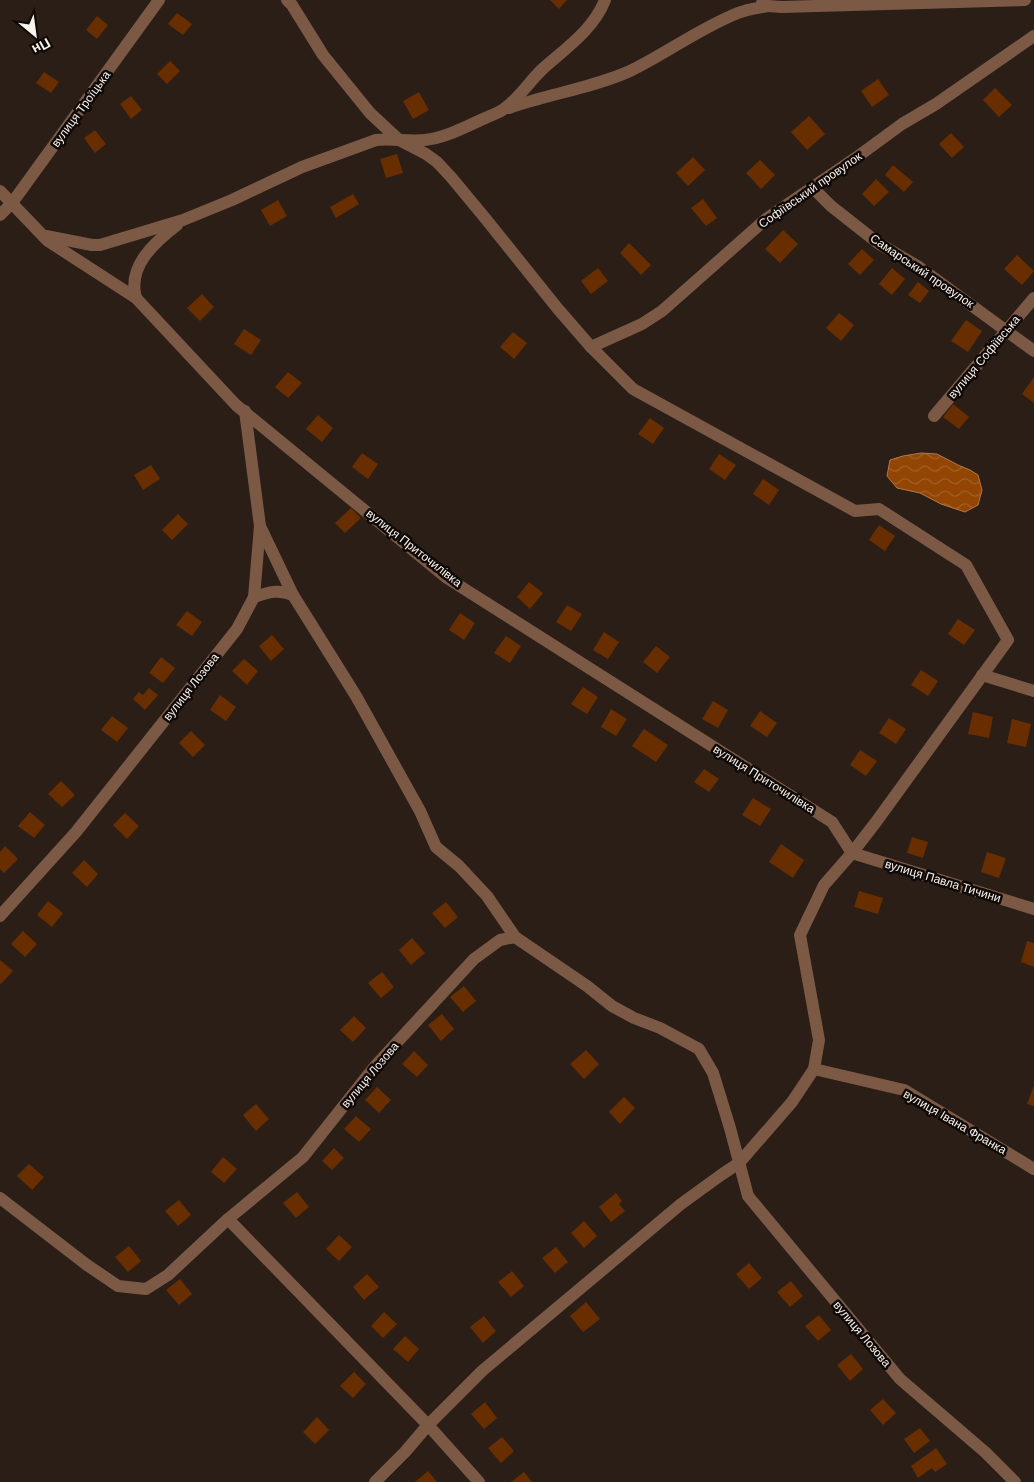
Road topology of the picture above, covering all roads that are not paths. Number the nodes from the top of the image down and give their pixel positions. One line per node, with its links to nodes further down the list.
1 (159, 0): 11 (street, вулиця Троїцька)
2 (287, 0): 8 (street)
3 (605, 0): 7 (street)
4 (1025, 0): 5 (street)
5 (763, 3): 7 (street)
6 (1034, 36): 9 (street, Софіївський провулок)
7 (503, 110): 8 (street)
8 (399, 140): 13 (street); 18 (street)
9 (813, 188): 17 (street, Самарський провулок); 18 (street, Софіївський провулок)
10 (0, 191): 11 (street, вулиця Приточилівка)
11 (12, 203): 12 (street, вулиця Троїцька); 14 (street, вулиця Приточилівка)
12 (0, 215)
13 (183, 220): 14 (street); 15 (street)
14 (43, 235): 15 (street, вулиця Приточилівка)
15 (136, 298): 20 (street, вулиця Приточилівка)
16 (1034, 298): 17 (street, вулиця Софіївська)
17 (1006, 330): 19 (street, Самарський провулок); 21 (street, вулиця Софіївська)
18 (591, 347): 25 (street)
19 (1034, 351)
20 (245, 411): 22 (street, вулиця Лозова); 27 (street, вулиця Приточилівка)
21 (934, 416)
22 (260, 526): 23 (street); 24 (street, вулиця Лозова)
23 (293, 595): 24 (street); 30 (street)
24 (254, 597): 29 (street, вулиця Лозова)
25 (982, 675): 26 (street); 27 (street)
26 (1034, 691)
27 (852, 853): 28 (street, вулиця Павла Тичини); 31 (street)
28 (1034, 909)
29 (0, 916)
30 (515, 937): 32 (street, вулиця Лозова); 35 (street, вулиця Лозова)
31 (814, 1069): 32 (street); 33 (street, вулиця Івана Франка)
32 (739, 1163): 36 (street); 37 (street, вулиця Лозова)
33 (1034, 1169)
34 (0, 1198): 35 (street, вулиця Лозова)
35 (228, 1219): 36 (street)
36 (428, 1425): 38 (street); 39 (street)
37 (1011, 1481)
38 (375, 1482)
39 (479, 1482)

